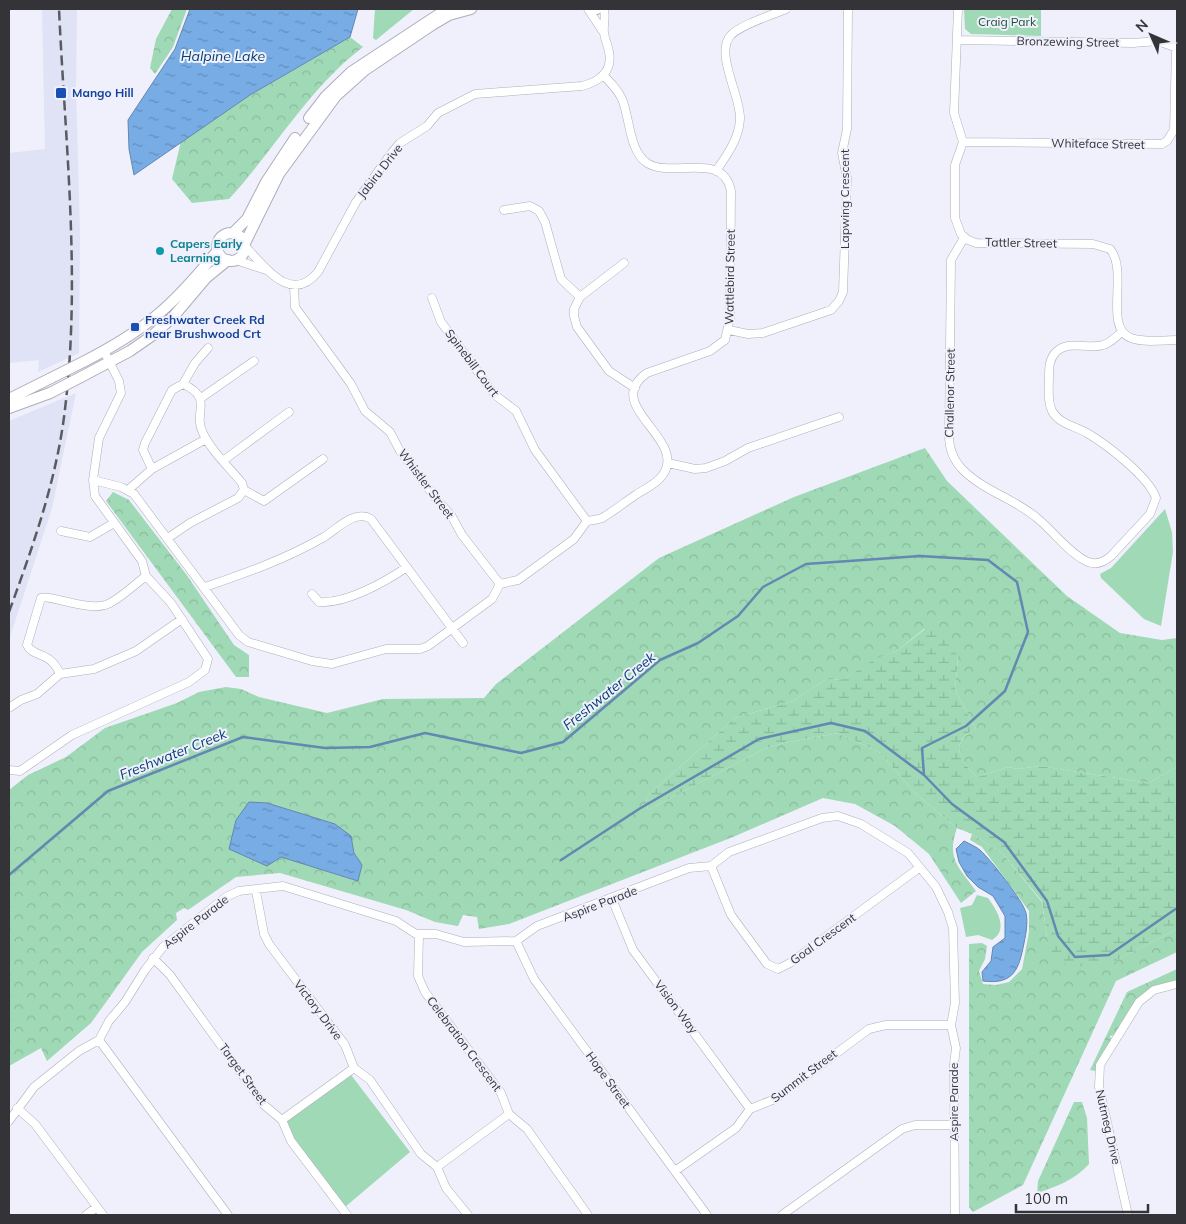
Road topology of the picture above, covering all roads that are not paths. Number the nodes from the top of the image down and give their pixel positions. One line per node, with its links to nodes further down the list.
1 (447, 9): 16 (main road)
2 (471, 9): 18 (main road)
3 (588, 9): 4 (main road); 9 (street)
4 (597, 9)
5 (604, 9): 9 (street)
6 (786, 9): 14 (street)
7 (848, 9): 26 (street, Lapwing Crescent)
8 (958, 9): 10 (street)
9 (604, 33): 12 (street)
10 (957, 40): 11 (street, Bronzewing Street); 13 (street)
11 (1177, 48): 13 (street, Whiteface Street)
12 (603, 75): 14 (street); 23 (street, Jabiru Drive)
13 (963, 142): 17 (street)
14 (716, 171): 26 (street, Wattlebird Street)
15 (504, 210): 24 (street)
16 (233, 233): 18 (main road); 19 (main road)
17 (964, 238): 27 (street, Tattler Street); 27 (street, Challenor Street)
18 (245, 245): 20 (main road); 22 (street)
19 (218, 250): 20 (main road); 30 (main road)
20 (232, 260): 22 (street); 31 (main road)
21 (624, 263): 24 (street)
22 (266, 270): 23 (street)
23 (294, 286): 54 (street, Whistler Street)
24 (580, 297): 34 (street)
25 (432, 298): 48 (street, Spinebill Court)
26 (729, 330): 34 (street, Wattlebird Street)
27 (1122, 332): 28 (street)
28 (1177, 340)
29 (208, 348): 33 (street)
30 (104, 351): 31 (street); 36 (main road, bridge)
31 (110, 362): 37 (main road, bridge); 45 (street)
32 (254, 362): 35 (street)
33 (182, 384): 35 (street); 44 (street)
34 (635, 388): 43 (street)
35 (201, 398): 40 (street)
36 (9, 399)
37 (9, 408)
38 (289, 412): 42 (street)
39 (839, 417): 43 (street)
40 (206, 439): 42 (street); 44 (street)
41 (323, 459): 47 (street)
42 (224, 460): 47 (street)
43 (668, 463): 48 (street)
44 (152, 468): 46 (street)
45 (93, 480): 46 (street); 49 (street)
46 (128, 490): 51 (street)
47 (244, 490): 51 (street)
48 (587, 521): 54 (street)
49 (114, 523): 50 (street); 53 (street)
50 (62, 531)
51 (168, 538): 55 (street)
52 (407, 567): 55 (street); 56 (street); 58 (street)
53 (146, 576): 57 (street); 60 (street)
54 (500, 584): 58 (street)
55 (205, 587): 58 (street)
56 (312, 594)
57 (182, 619): 60 (street); 62 (street)
58 (452, 629): 59 (street)
59 (463, 643)
60 (60, 674): 61 (street)
61 (9, 708)
62 (9, 770)
63 (711, 866): 64 (street, Aspire Parade); 64 (street, Goal Crescent); 66 (street, Aspire Parade)
64 (919, 868): 71 (street, Aspire Parade)
65 (256, 891): 67 (street, Aspire Parade); 69 (street, Aspire Parade); 73 (street, Victory Drive)
66 (612, 899): 68 (street, Aspire Parade); 75 (street, Vision Way)
67 (419, 935): 68 (street, Aspire Parade); 76 (street, Celebration Crescent)
68 (516, 941): 81 (street, Hope Street)
69 (153, 958): 72 (street, Aspire Parade); 77 (street, Target Street)
70 (1177, 984): 92 (street, Nutmeg Drive)
71 (950, 1025): 75 (street, Summit Street); 79 (street, Aspire Parade)
72 (99, 1040): 74 (street); 85 (street)
73 (354, 1068): 77 (street); 80 (street, Victory Drive)
74 (17, 1108): 78 (street); 82 (street)
75 (750, 1110): 81 (street, Summit Street)
76 (508, 1114): 80 (street); 88 (street, Celebration Crescent)
77 (282, 1120): 86 (street, Target Street)
78 (9, 1121)
79 (954, 1125): 90 (street); 91 (street, Aspire Parade)
80 (438, 1166): 87 (street)
81 (675, 1171): 89 (street, Hope Street)
82 (97, 1207): 83 (street); 84 (street)
83 (86, 1215)
84 (103, 1215)
85 (228, 1215)
86 (347, 1215)
87 (468, 1215)
88 (588, 1215)
89 (707, 1215)
90 (782, 1215)
91 (955, 1215)
92 (1128, 1215)

